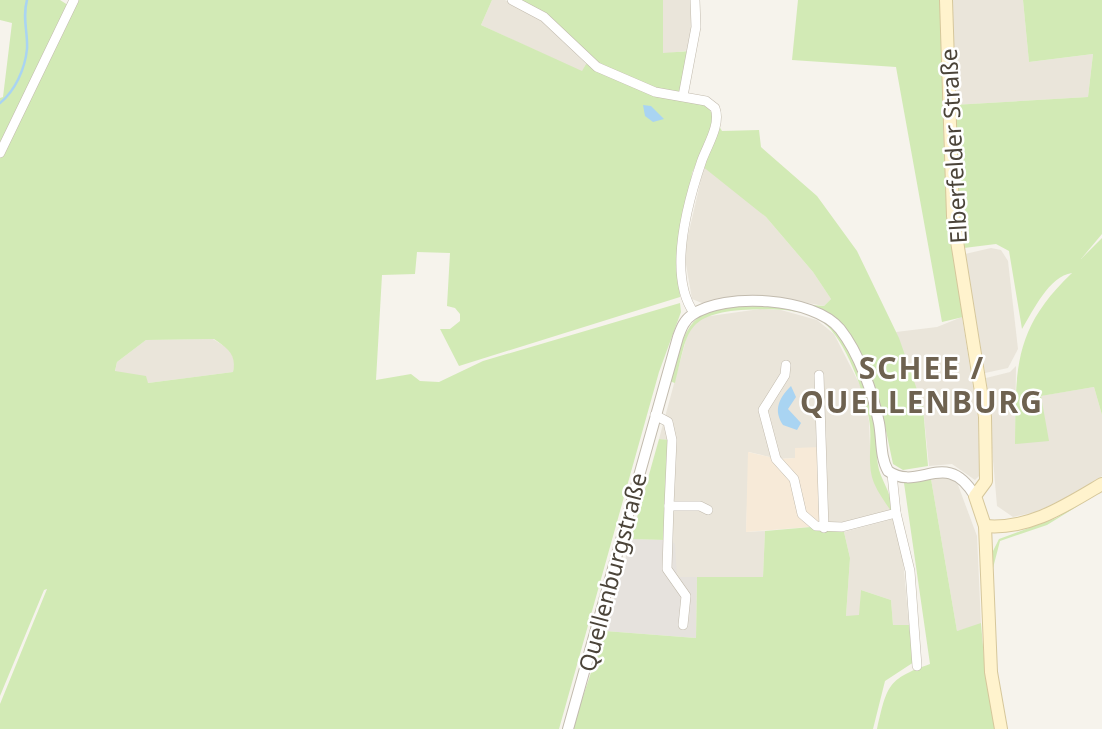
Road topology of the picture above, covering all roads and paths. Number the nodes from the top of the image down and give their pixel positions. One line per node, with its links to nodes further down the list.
1 (74, 0): 6 (street)
2 (512, 0): 5 (street)
3 (695, 0): 5 (street)
4 (946, 0): 13 (main road, Elberfelder Straße)
5 (683, 96): 7 (street)
6 (0, 153)
7 (699, 311): 10 (street, Quellenburgstraße); 11 (street)
8 (786, 365): 18 (street)
9 (820, 375): 18 (street)
10 (655, 415): 14 (street, Quellenburgstraße); 21 (street, Quellenburgstraße)
11 (892, 474): 13 (street); 16 (street)
12 (1102, 484): 17 (main road)
13 (975, 496): 17 (main road)
14 (669, 506): 15 (street, Quellenburgstraße); 19 (street, Quellenburgstraße)
15 (708, 510)
16 (896, 513): 18 (street); 20 (street)
17 (985, 526): 22 (main road)
18 (824, 528)
19 (683, 625)
20 (917, 666)
21 (568, 729)
22 (1001, 729)

